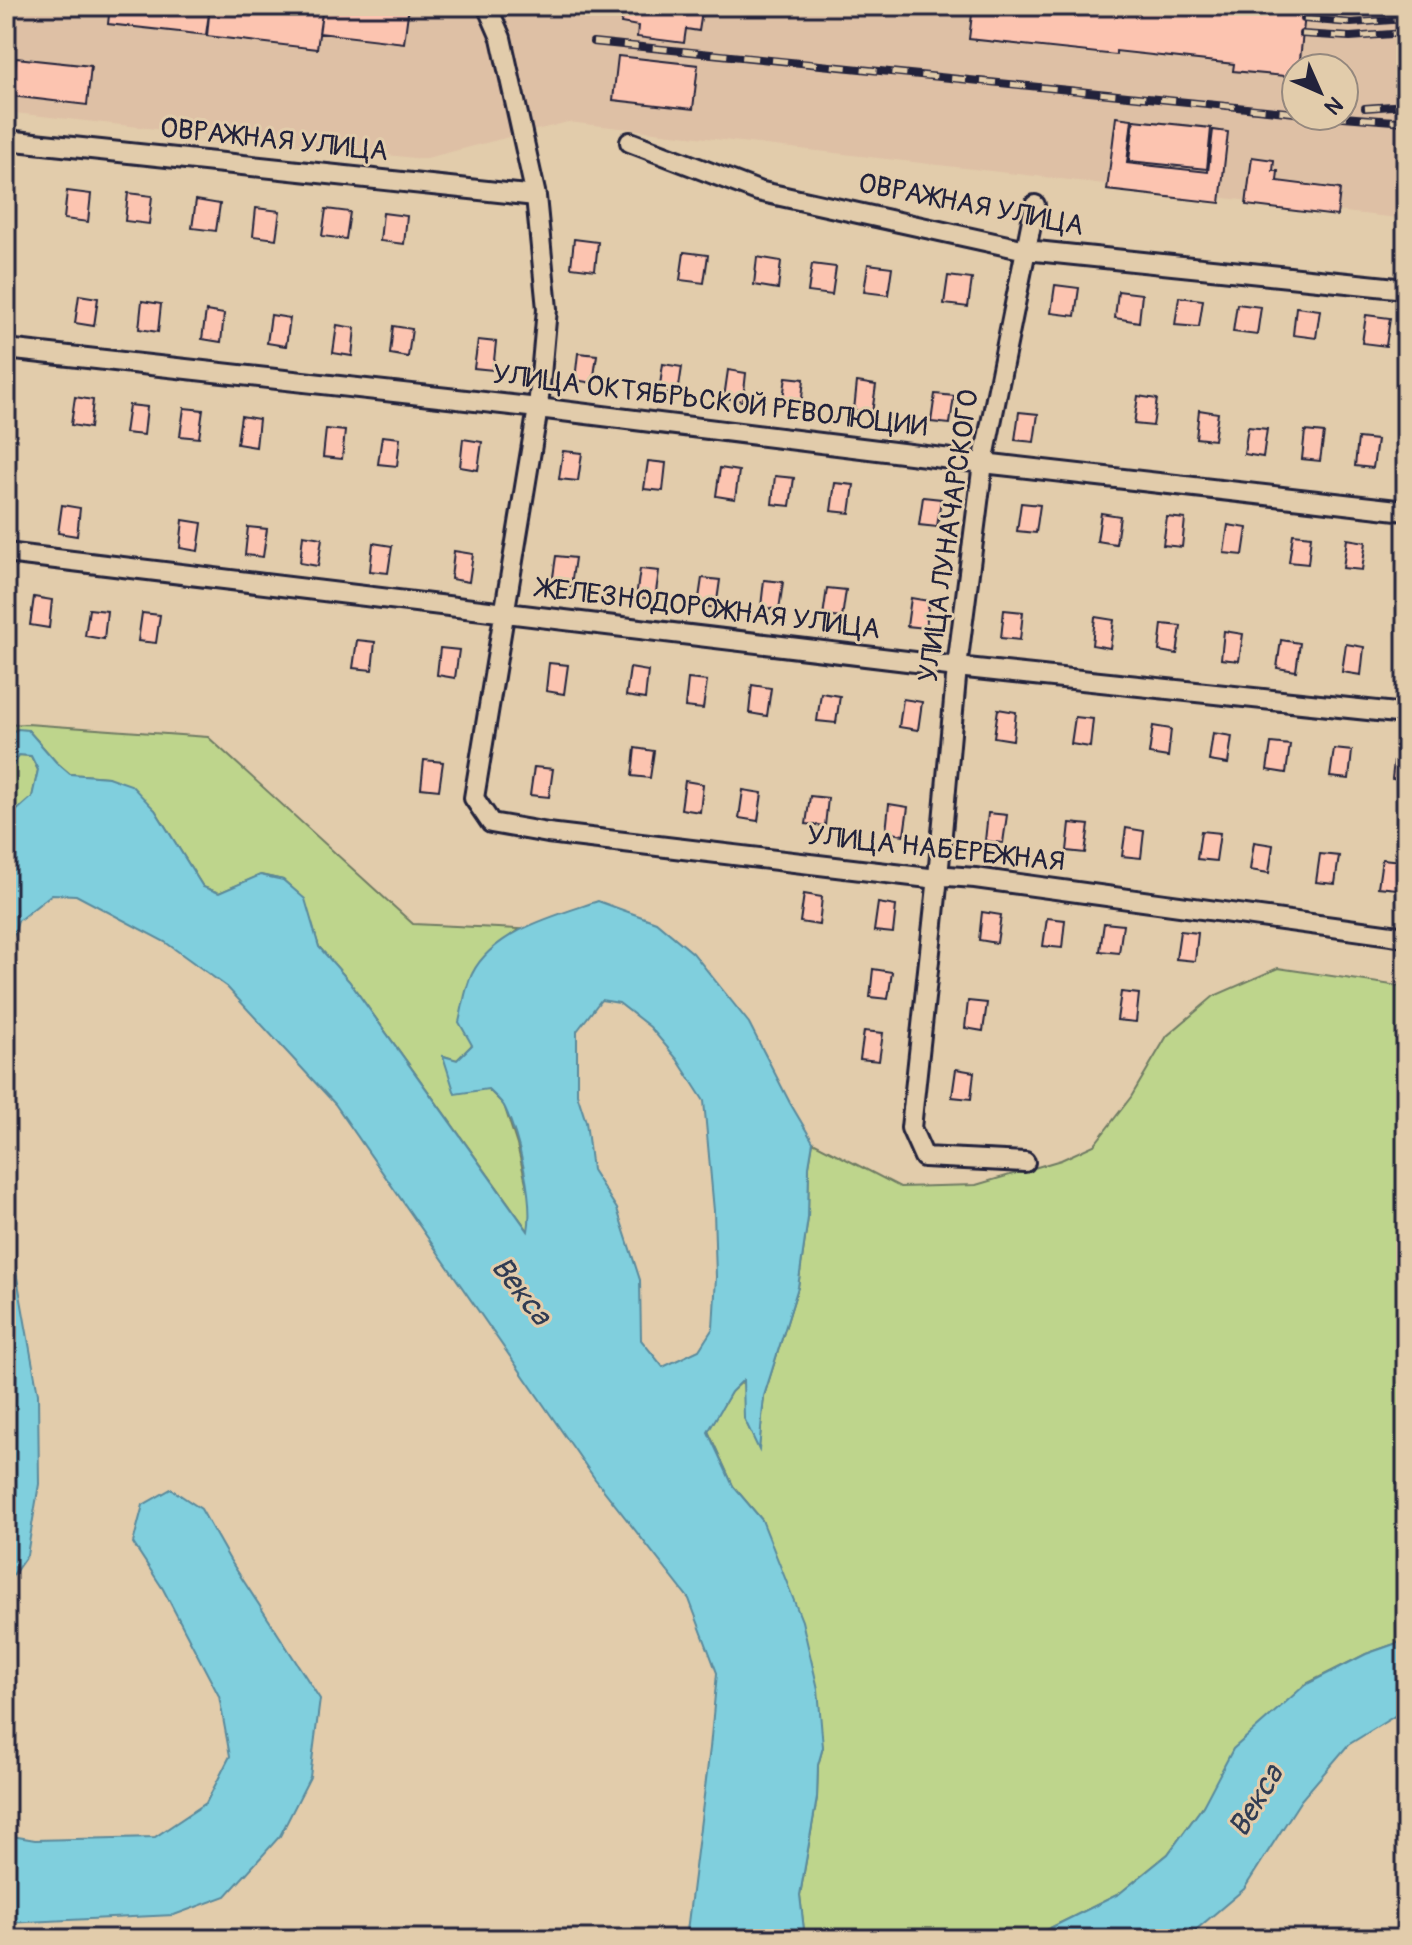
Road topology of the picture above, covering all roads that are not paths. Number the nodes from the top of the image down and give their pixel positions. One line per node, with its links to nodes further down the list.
1 (487, 6): 4 (street)
2 (6, 140): 4 (street, ОВРАЖНАЯ УЛИЦА)
3 (630, 142): 6 (street, ОВРАЖНАЯ УЛИЦА)
4 (536, 196): 9 (street)
5 (1035, 205): 6 (street, УЛИЦА ЛУНАЧАРСКОГО)
6 (1026, 250): 7 (street, ОВРАЖНАЯ УЛИЦА); 10 (street, УЛИЦА ЛУНАЧАРСКОГО)
7 (1406, 289)
8 (6, 349): 9 (street, УЛИЦА ОКТЯБРЬСКОЙ РЕВОЛЮЦИИ)
9 (538, 408): 10 (street, УЛИЦА ОКТЯБРЬСКОЙ РЕВОЛЮЦИИ); 13 (street)
10 (983, 463): 11 (street, УЛИЦА ОКТЯБРЬСКОЙ РЕВОЛЮЦИИ); 14 (street, УЛИЦА ЛУНАЧАРСКОГО)
11 (1406, 511)
12 (6, 553): 13 (street, ЖЕЛЕЗНОДОРОЖНАЯ УЛИЦА)
13 (504, 613): 14 (street, ЖЕЛЕЗНОДОРОЖНАЯ УЛИЦА); 16 (street, УЛИЦА НАБЕРЕЖНАЯ)
14 (957, 667): 15 (street, ЖЕЛЕЗНОДОРОЖНАЯ УЛИЦА); 16 (street, УЛИЦА ЛУНАЧАРСКОГО)
15 (1406, 714)
16 (938, 877): 17 (street, УЛИЦА НАБЕРЕЖНАЯ); 18 (street, УЛИЦА ЛУНАЧАРСКОГО)
17 (1406, 937)
18 (1025, 1162)

